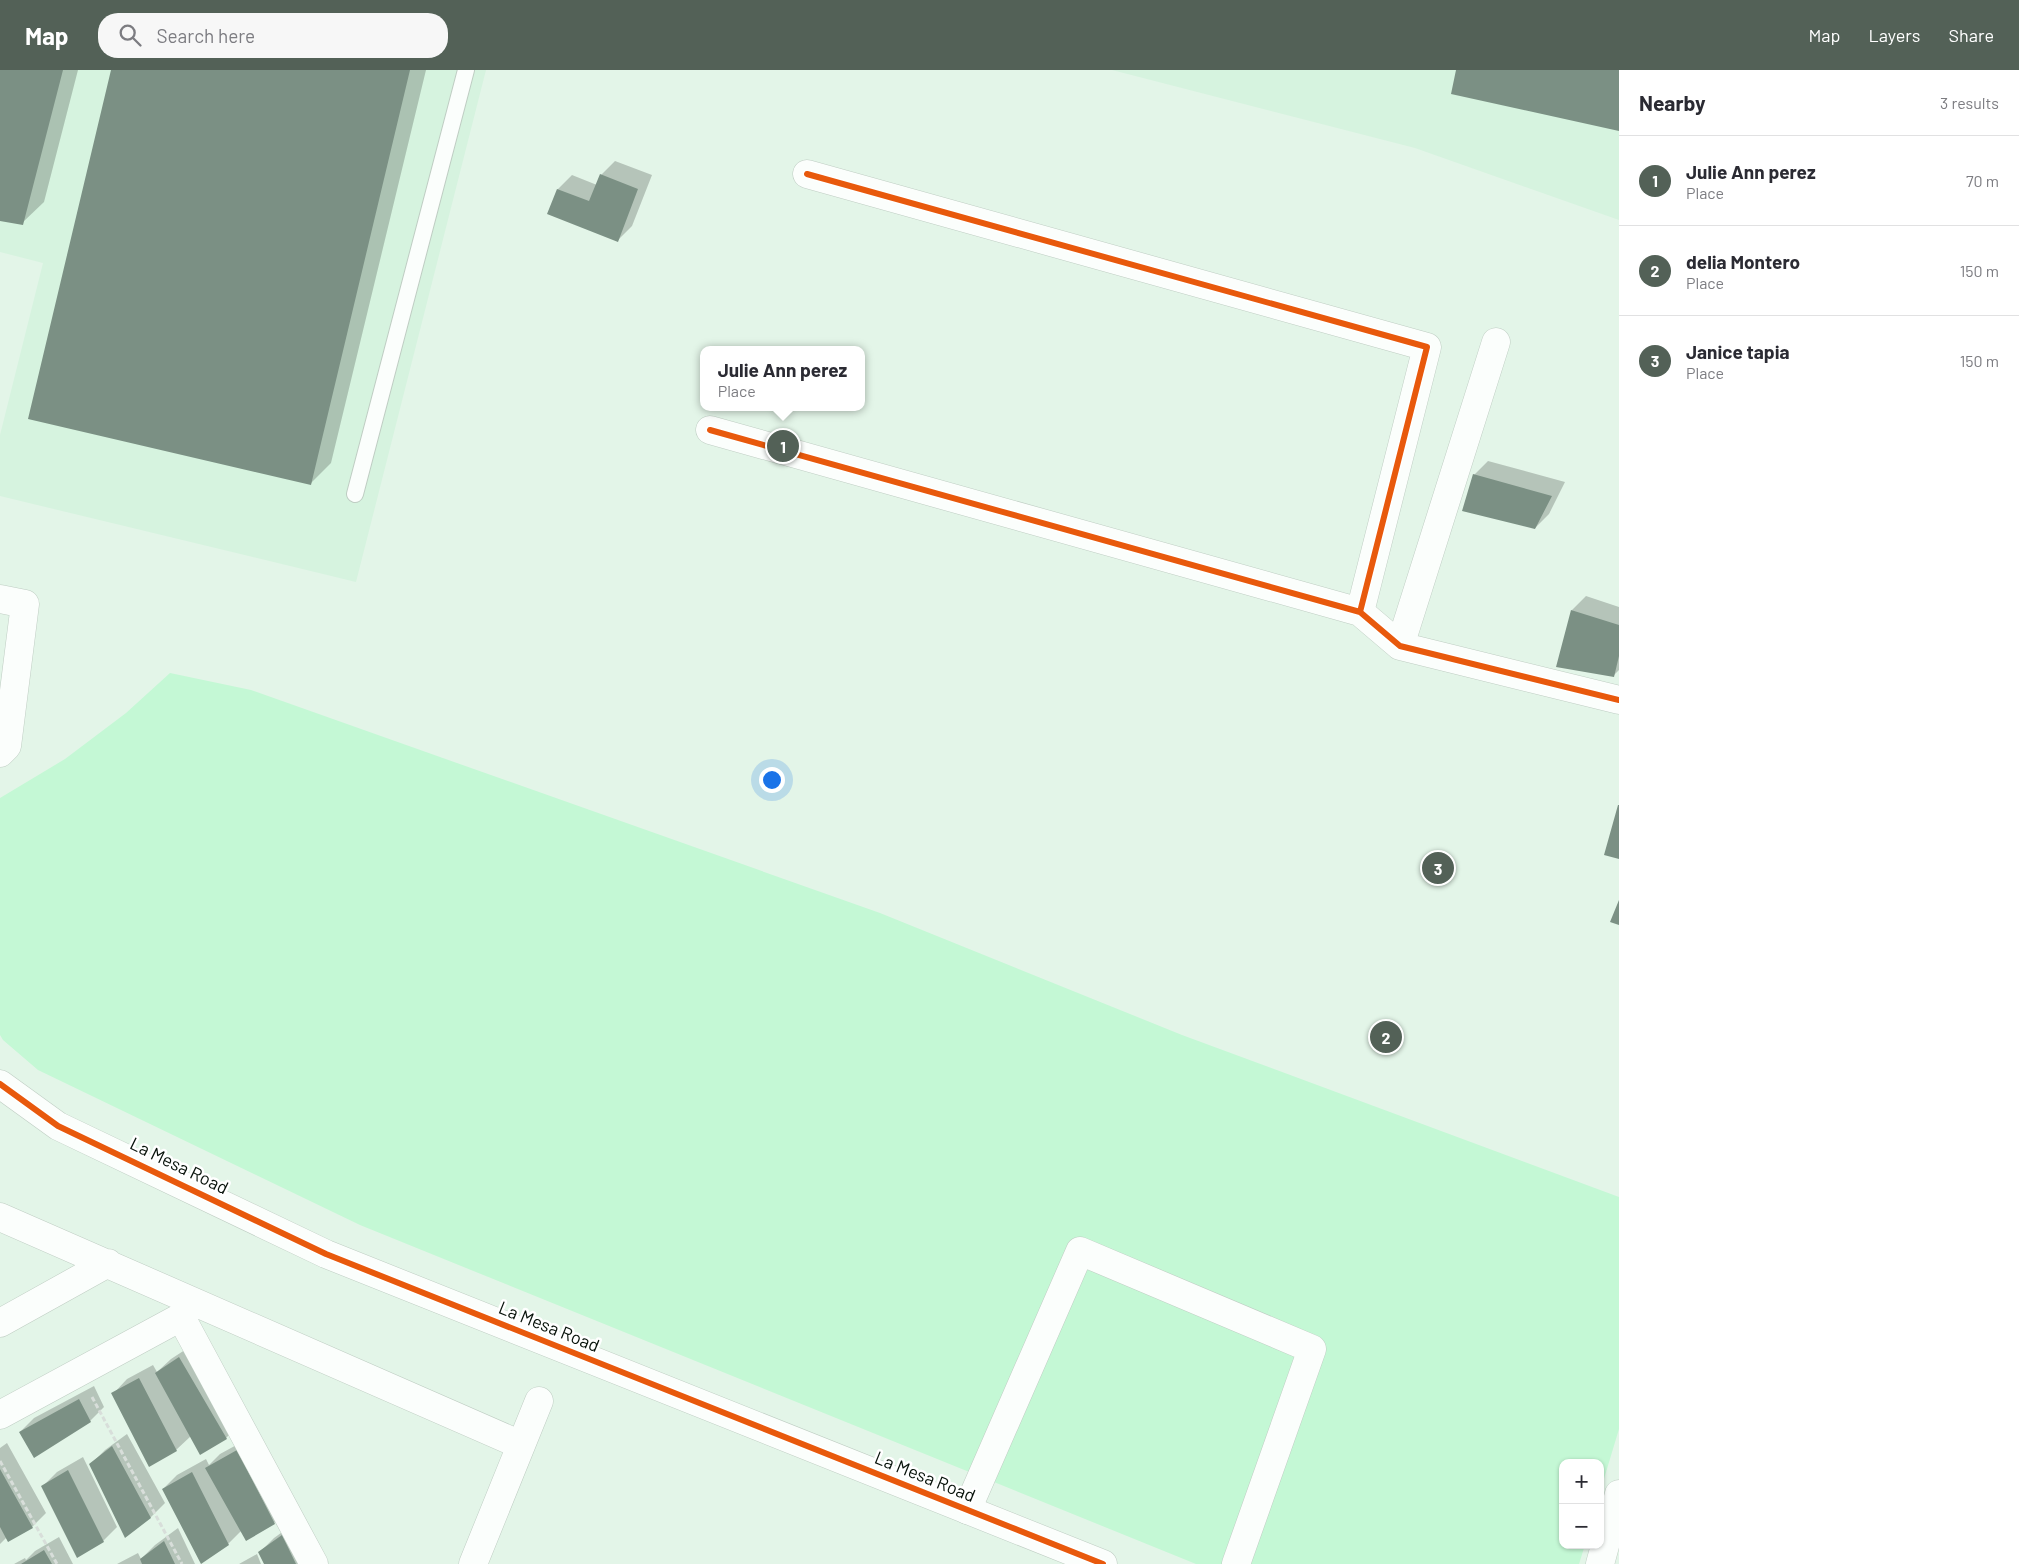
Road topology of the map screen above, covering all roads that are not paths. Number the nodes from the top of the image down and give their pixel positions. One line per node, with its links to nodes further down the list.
1 (466, 70): 5 (lane)
2 (807, 174): 7 (street)
3 (1496, 342): 8 (street)
4 (710, 430): 7 (street)
5 (356, 494)
6 (0, 599): 10 (street)
7 (1360, 612): 8 (street)
8 (1400, 646): 9 (street)
9 (1619, 700)
10 (0, 753)
11 (0, 1084): 19 (street, La Mesa Road)
12 (0, 1217): 13 (street)
13 (108, 1263): 14 (street); 17 (street)
14 (0, 1323)
15 (539, 1401): 17 (street)
16 (0, 1415): 20 (street)
17 (521, 1446): 21 (street)
18 (1619, 1494): 24 (street)
19 (967, 1510): 22 (street, La Mesa Road); 23 (street)
20 (314, 1564)
21 (473, 1564)
22 (1103, 1564)
23 (1236, 1564)
24 (1600, 1564)

